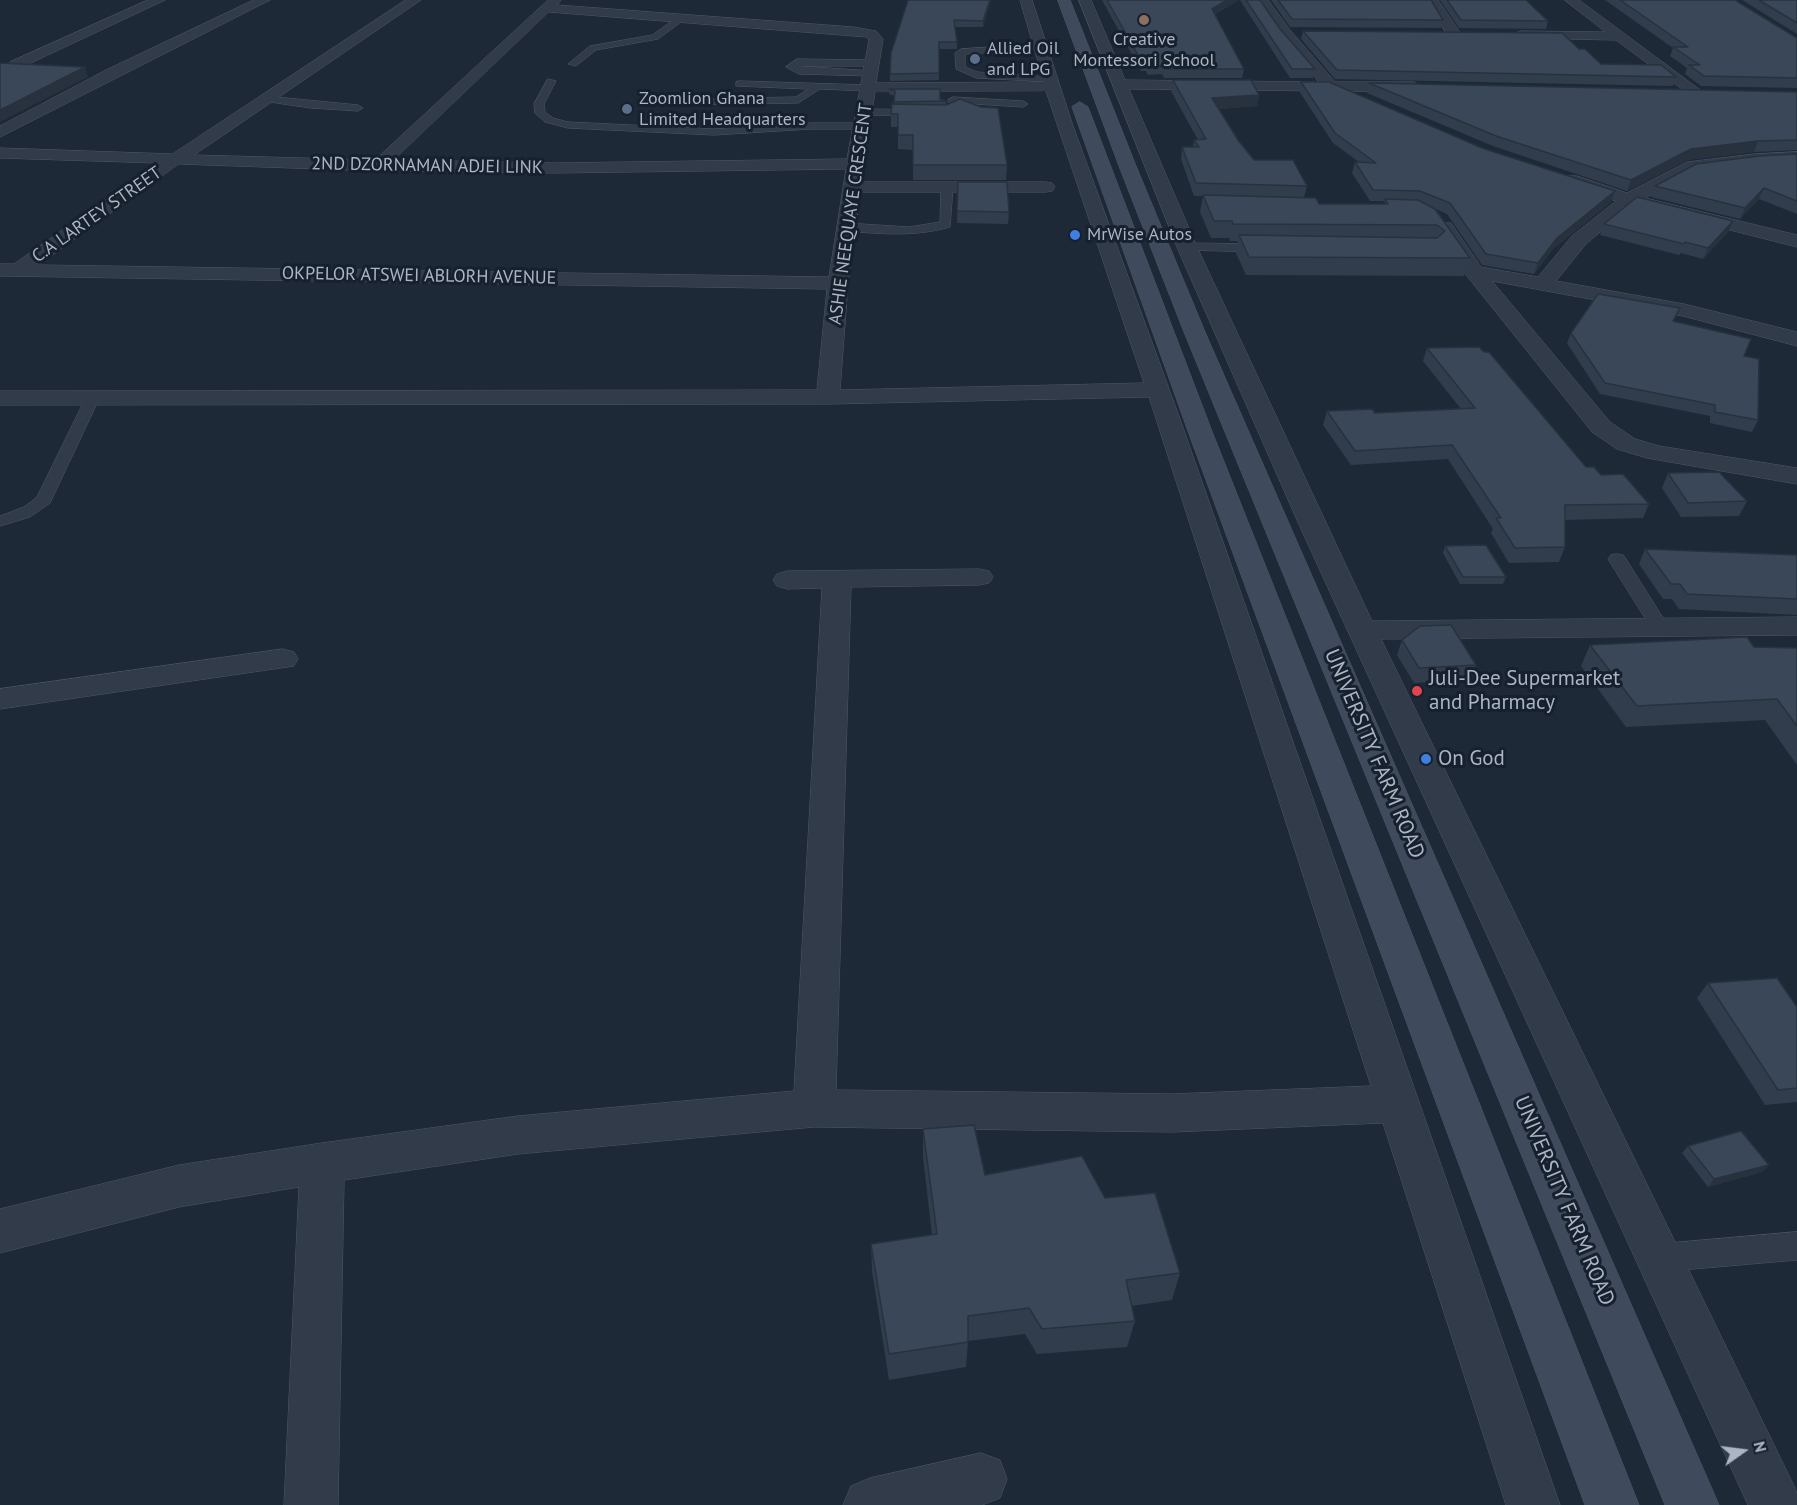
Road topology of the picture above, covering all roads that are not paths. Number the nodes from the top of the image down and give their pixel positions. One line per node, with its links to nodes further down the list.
1 (159, 0): 19 (street)
2 (264, 0): 23 (street)
3 (415, 0): 34 (street, C.A LARTEY STREET)
4 (1026, 0): 18 (street)
5 (1045, 0): 89 (street, UNIVERSITY FARM ROAD)
6 (1064, 0): 90 (street, UNIVERSITY FARM ROAD)
7 (1085, 0): 28 (street)
8 (1262, 0): 13 (street)
9 (1432, 0): 15 (street)
10 (1570, 0): 17 (street)
11 (550, 4): 12 (street); 48 (street)
12 (681, 19): 20 (lane); 24 (street, ASHIE NEEQUAYE CRESCENT)
13 (1285, 33): 14 (street); 29 (street)
14 (1308, 33)
15 (1454, 34)
16 (1501, 35): 17 (street)
17 (1621, 36): 32 (street)
18 (1019, 59): 18 (lane); 26 (street)
19 (8, 64): 21 (street)
20 (573, 64)
21 (51, 68)
22 (87, 71): 23 (street)
23 (111, 73): 42 (street)
24 (871, 75): 24 (lane); 30 (lane); 33 (street); 41 (street, ASHIE NEEQUAYE CRESCENT)
25 (551, 81): 41 (lane)
26 (1052, 83): 33 (street); 64 (street)
27 (739, 84): 30 (lane)
28 (1120, 84): 29 (street); 57 (street)
29 (1330, 85): 31 (street); 37 (street)
30 (817, 87): 35 (lane)
31 (1425, 87)
32 (1672, 92)
33 (985, 94): 38 (lane); 40 (lane)
34 (266, 99): 39 (lane); 46 (street, C.A LARTEY STREET)
35 (688, 102)
36 (923, 103): 40 (lane)
37 (1372, 103)
38 (1023, 104)
39 (358, 108)
40 (897, 112): 41 (lane)
41 (862, 124): 43 (lane); 47 (street, ASHIE NEEQUAYE CRESCENT)
42 (0, 132)
43 (742, 140)
44 (0, 153): 46 (street, 2ND DZORNAMAN ADJEI LINK)
45 (1797, 157): 53 (street)
46 (174, 160): 48 (street, 2ND DZORNAMAN ADJEI LINK); 59 (street, C.A LARTEY STREET)
47 (855, 164): 48 (street, 2ND DZORNAMAN ADJEI LINK); 50 (street, ASHIE NEEQUAYE CRESCENT)
48 (378, 165)
49 (1552, 174): 53 (street)
50 (851, 187): 51 (street); 55 (street, ASHIE NEEQUAYE CRESCENT)
51 (947, 187): 52 (street); 55 (lane)
52 (1046, 187)
53 (1629, 199): 56 (street); 62 (street)
54 (1431, 215): 60 (street)
55 (846, 227): 61 (street, ASHIE NEEQUAYE CRESCENT)
56 (1797, 241)
57 (1187, 247): 58 (lane); 76 (street)
58 (1281, 248)
59 (10, 270): 61 (street, OKPELOR ATSWEI ABLORH AVENUE)
60 (1474, 272): 62 (street); 68 (street)
61 (838, 283): 66 (street, ASHIE NEEQUAYE CRESCENT)
62 (1543, 284): 63 (street)
63 (1797, 339)
64 (1158, 390): 66 (street); 79 (street)
65 (93, 397): 66 (street); 67 (street); 69 (lane)
66 (828, 397)
67 (0, 398)
68 (1797, 476)
69 (0, 521)
70 (1617, 559): 74 (lane)
71 (979, 577): 73 (street)
72 (787, 580): 73 (street)
73 (837, 580): 80 (street)
74 (1659, 626): 75 (street); 76 (street)
75 (1797, 626)
76 (1362, 630): 84 (street)
77 (283, 659): 78 (street)
78 (0, 699)
79 (1398, 1104): 80 (street); 88 (street)
80 (814, 1108): 81 (street)
81 (322, 1163): 82 (street); 86 (street)
82 (0, 1231)
83 (1797, 1246): 84 (lane)
84 (1658, 1258): 91 (street)
85 (981, 1479): 87 (street)
86 (311, 1505)
87 (870, 1505)
88 (1533, 1505)
89 (1612, 1505)
90 (1692, 1505)
91 (1775, 1505)

